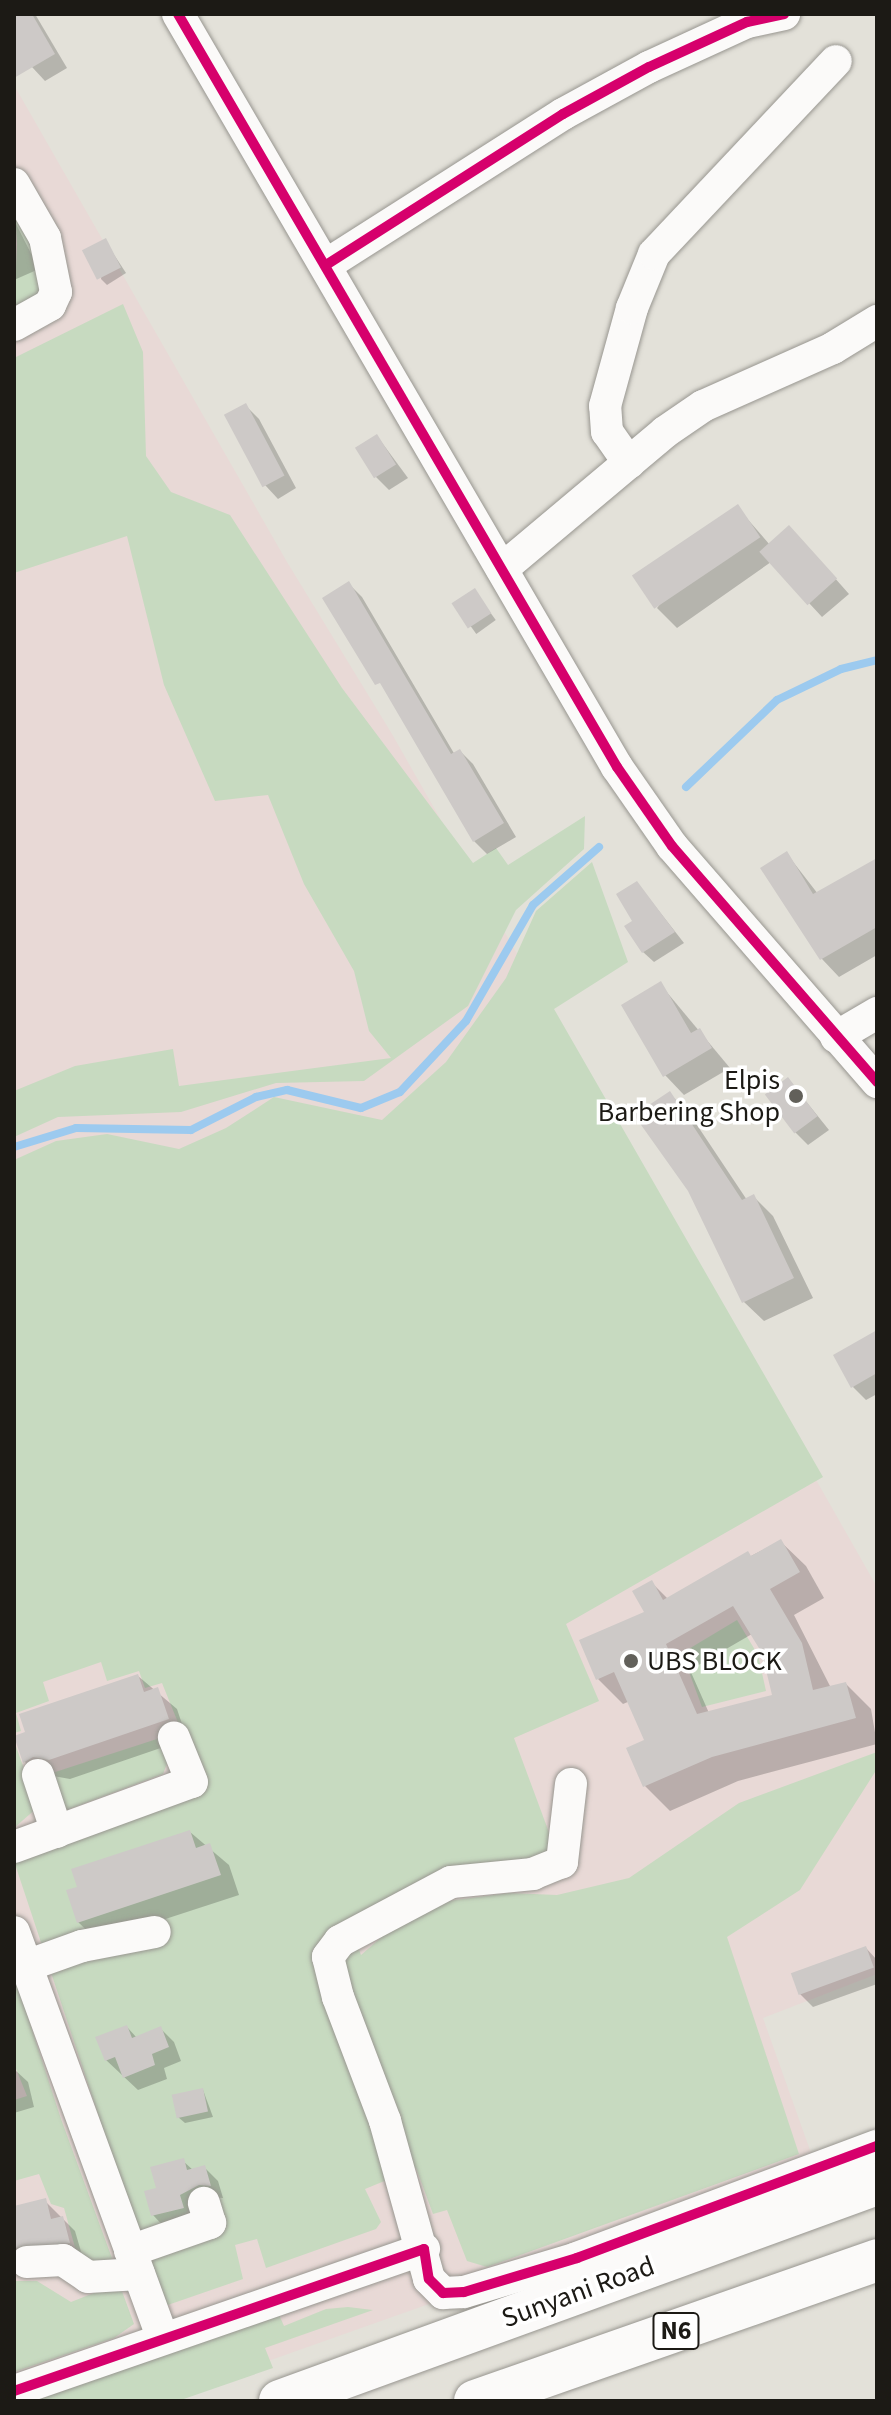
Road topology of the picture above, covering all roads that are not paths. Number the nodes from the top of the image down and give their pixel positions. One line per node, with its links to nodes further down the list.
1 (178, 14): 5 (street)
2 (784, 14): 5 (street)
3 (836, 61): 8 (street)
4 (14, 184): 7 (street)
5 (326, 265): 9 (street)
6 (877, 321): 8 (street)
7 (14, 325)
8 (629, 463): 9 (street)
9 (502, 569): 11 (street)
10 (877, 1013): 11 (street)
11 (836, 1037): 12 (street)
12 (877, 1082)
13 (174, 1738): 16 (street)
14 (38, 1775): 16 (street)
15 (571, 1784): 24 (street)
16 (57, 1832): 17 (street)
17 (14, 1847)
18 (14, 1932): 20 (street)
19 (155, 1932): 20 (street)
20 (26, 1966): 27 (street)
21 (877, 2146): 24 (street)
22 (877, 2184): 30 (main road, Sunyani Road / N6)
23 (204, 2203): 27 (street)
24 (424, 2249): 28 (street)
25 (877, 2260): 31 (main road, N6)
26 (27, 2262): 27 (street)
27 (134, 2262): 28 (street)
28 (162, 2337): 29 (street)
29 (14, 2391)
30 (280, 2401)
31 (475, 2401)

